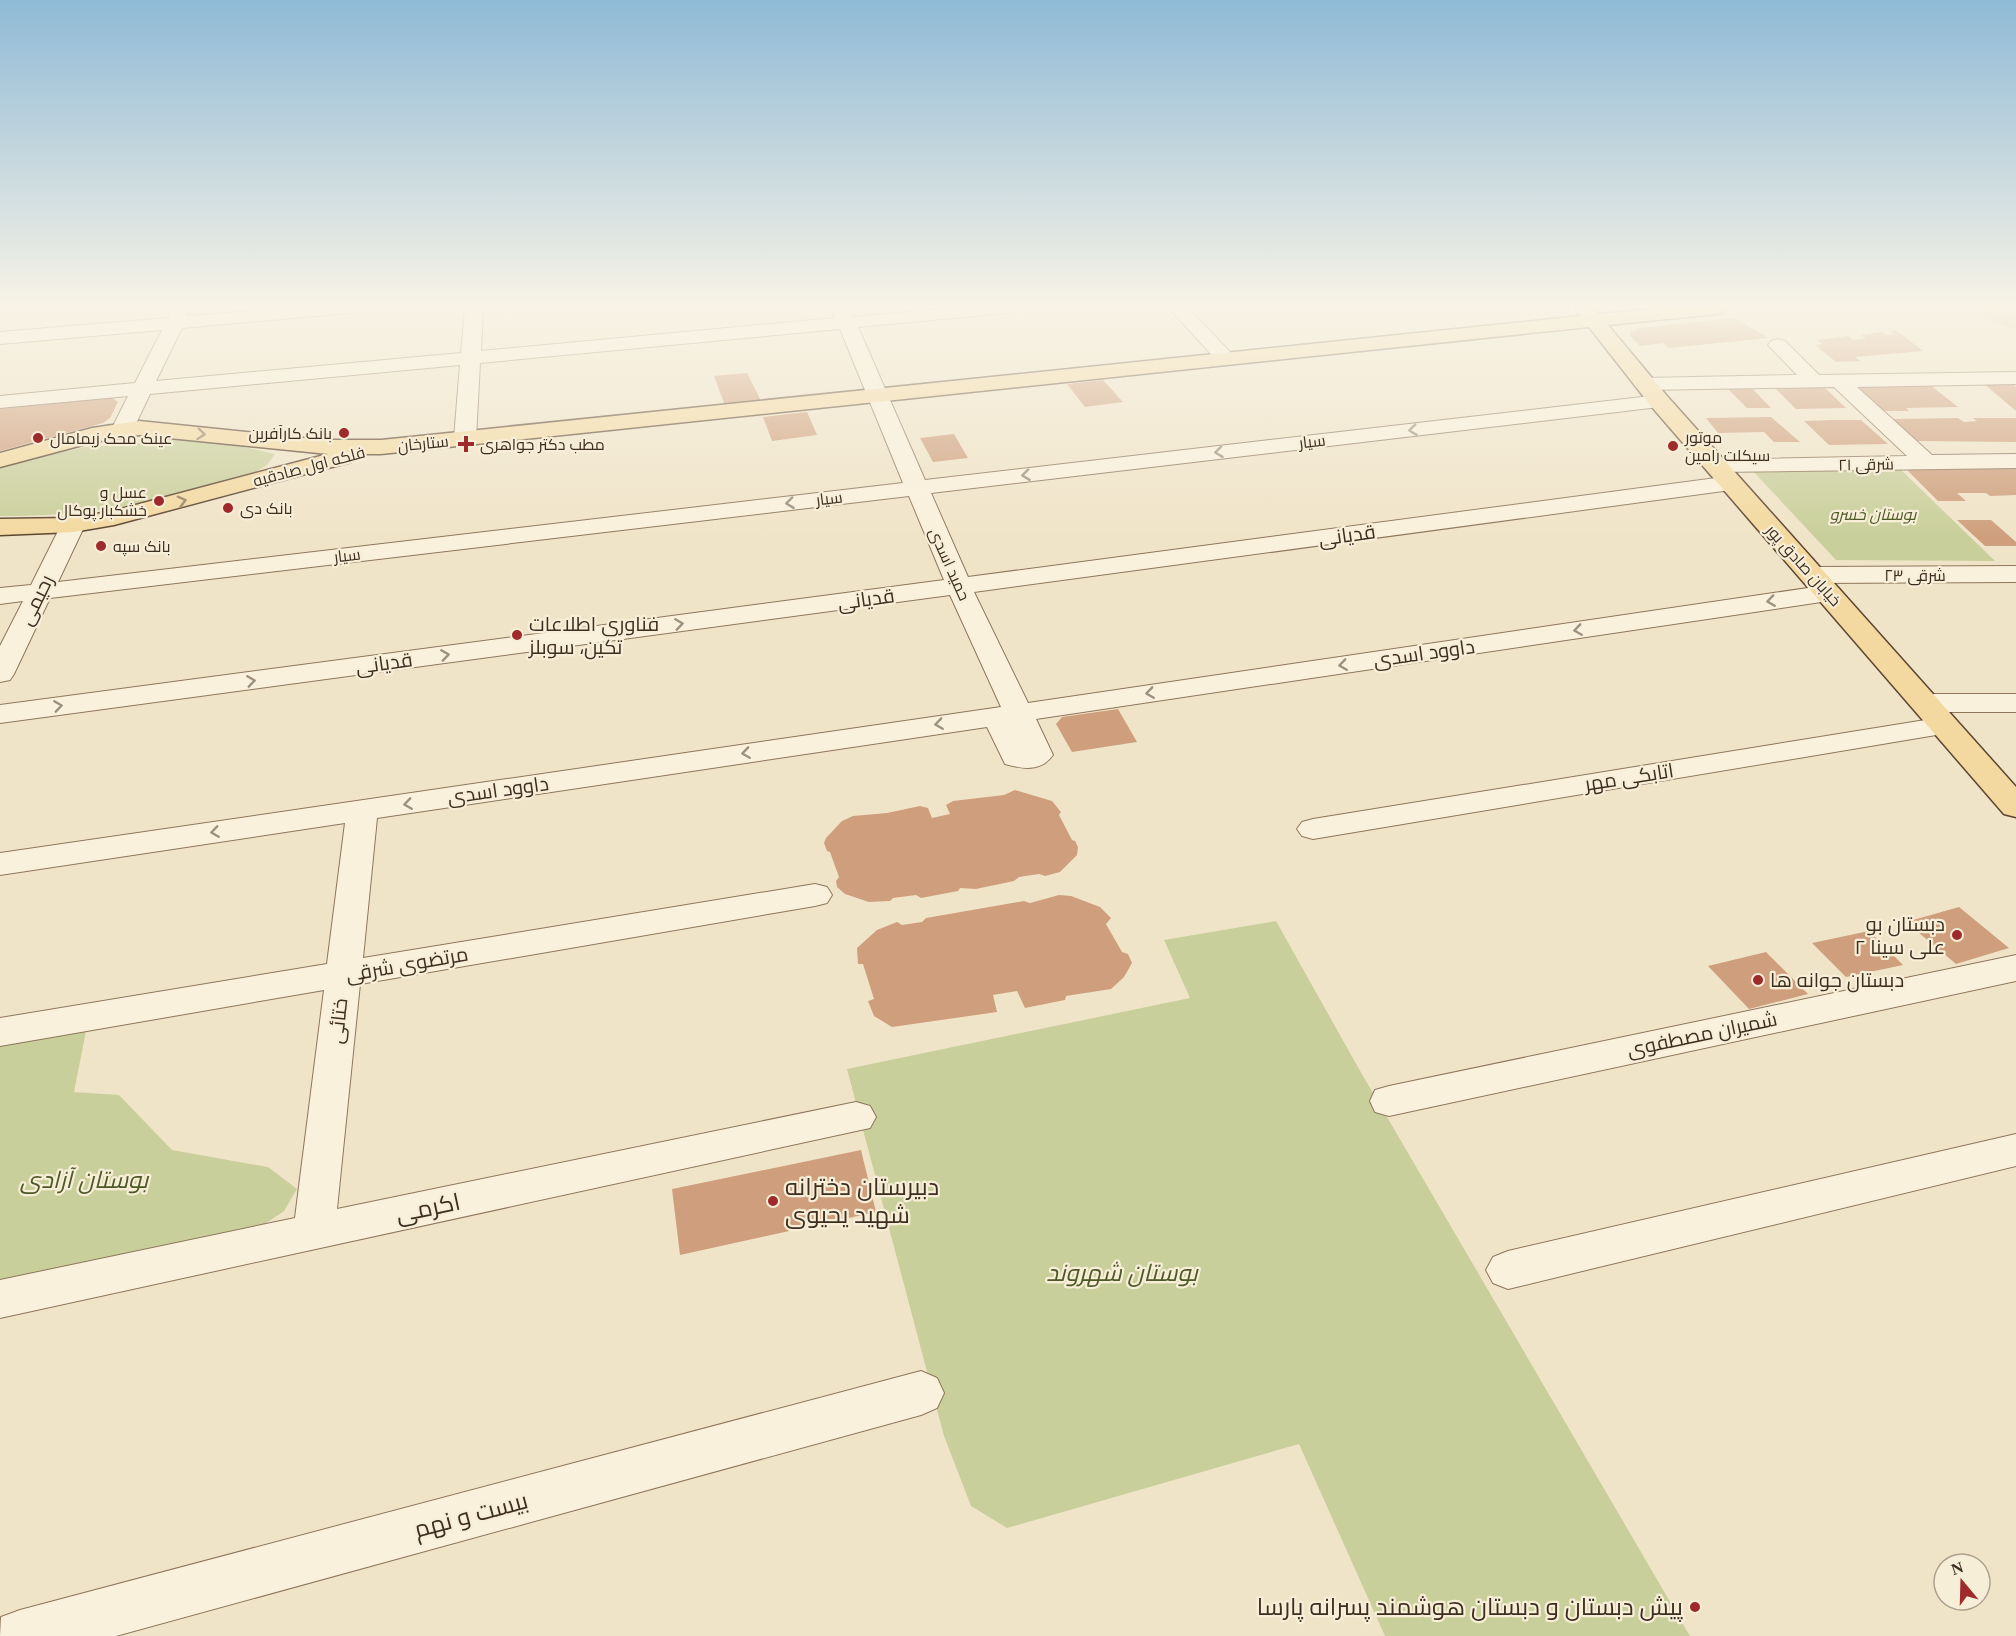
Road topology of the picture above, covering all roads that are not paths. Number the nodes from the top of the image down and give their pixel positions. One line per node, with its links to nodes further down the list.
1 (144, 384): 9 (street)
2 (191, 384): 9 (street)
3 (468, 384): 14 (street)
4 (872, 384): 11 (street, حمید اسدی)
5 (980, 384): 11 (main road, ستارخان)
6 (1646, 384): 10 (main road, خیابان صادق پور)
7 (1765, 384): 10 (street, سیار)
8 (1843, 384): 18 (street)
9 (142, 389): 12 (street); 13 (street)
10 (1652, 392): 19 (main road, خیابان صادق پور); 20 (street, سیار, one-way to 20)
11 (877, 395): 14 (main road, ستارخان); 20 (street, حمید اسدی)
12 (0, 402)
13 (122, 430): 15 (main road, فلکه اول صادقیه, one-way to 15); 16 (main road, فلکه اول صادقیه)
14 (465, 438): 15 (main road, ستارخان)
15 (381, 447): 21 (main road, فلکه اول صادقیه, one-way to 15)
16 (0, 460)
17 (2016, 461): 18 (street, ۲۱ شرقی)
18 (1927, 463): 19 (street, ۲۱ شرقی)
19 (1723, 474): 24 (main road, خیابان صادق پور); 25 (street, قدیانی)
20 (917, 488): 25 (street, حمید اسدی); 26 (street, سیار, one-way to 26)
21 (73, 525): 22 (main road, فلکه اول صادقیه); 26 (street, رحیمی)
22 (0, 527)
23 (2016, 574): 24 (street, ۲۳ شرقی)
24 (1821, 584): 31 (street, داوود اسدی, one-way to 31); 32 (main road, خیابان صادق پور)
25 (960, 586): 30 (street, قدیانی, one-way to 25); 31 (street, حمید اسدی)
26 (40, 591): 27 (street, سیار); 28 (street, رحیمی)
27 (0, 596)
28 (0, 674)
29 (2016, 703): 32 (street, اتابکی مهر)
30 (0, 714)
31 (1008, 714): 34 (street, داوود اسدی, one-way to 34)
32 (1935, 715): 33 (main road, خیابان صادق پور); 35 (street, اتابکی مهر)
33 (2016, 807)
34 (362, 811): 36 (street, داوود اسدی, one-way to 36); 39 (street, ختائی)
35 (1313, 829)
36 (0, 864)
37 (815, 895): 39 (street, مرتضوی شرقی)
38 (2016, 968): 41 (street, شمیران مصطفوی)
39 (343, 974): 40 (street, مرتضوی شرقی); 44 (street, ختائی)
40 (0, 1032)
41 (1389, 1101)
42 (856, 1117): 44 (street, اکرمی)
43 (2016, 1150): 45 (street)
44 (314, 1232): 46 (street, اکرمی)
45 (1508, 1270)
46 (0, 1299)
47 (921, 1393): 48 (street, بیست و نهم)
48 (20, 1636)

